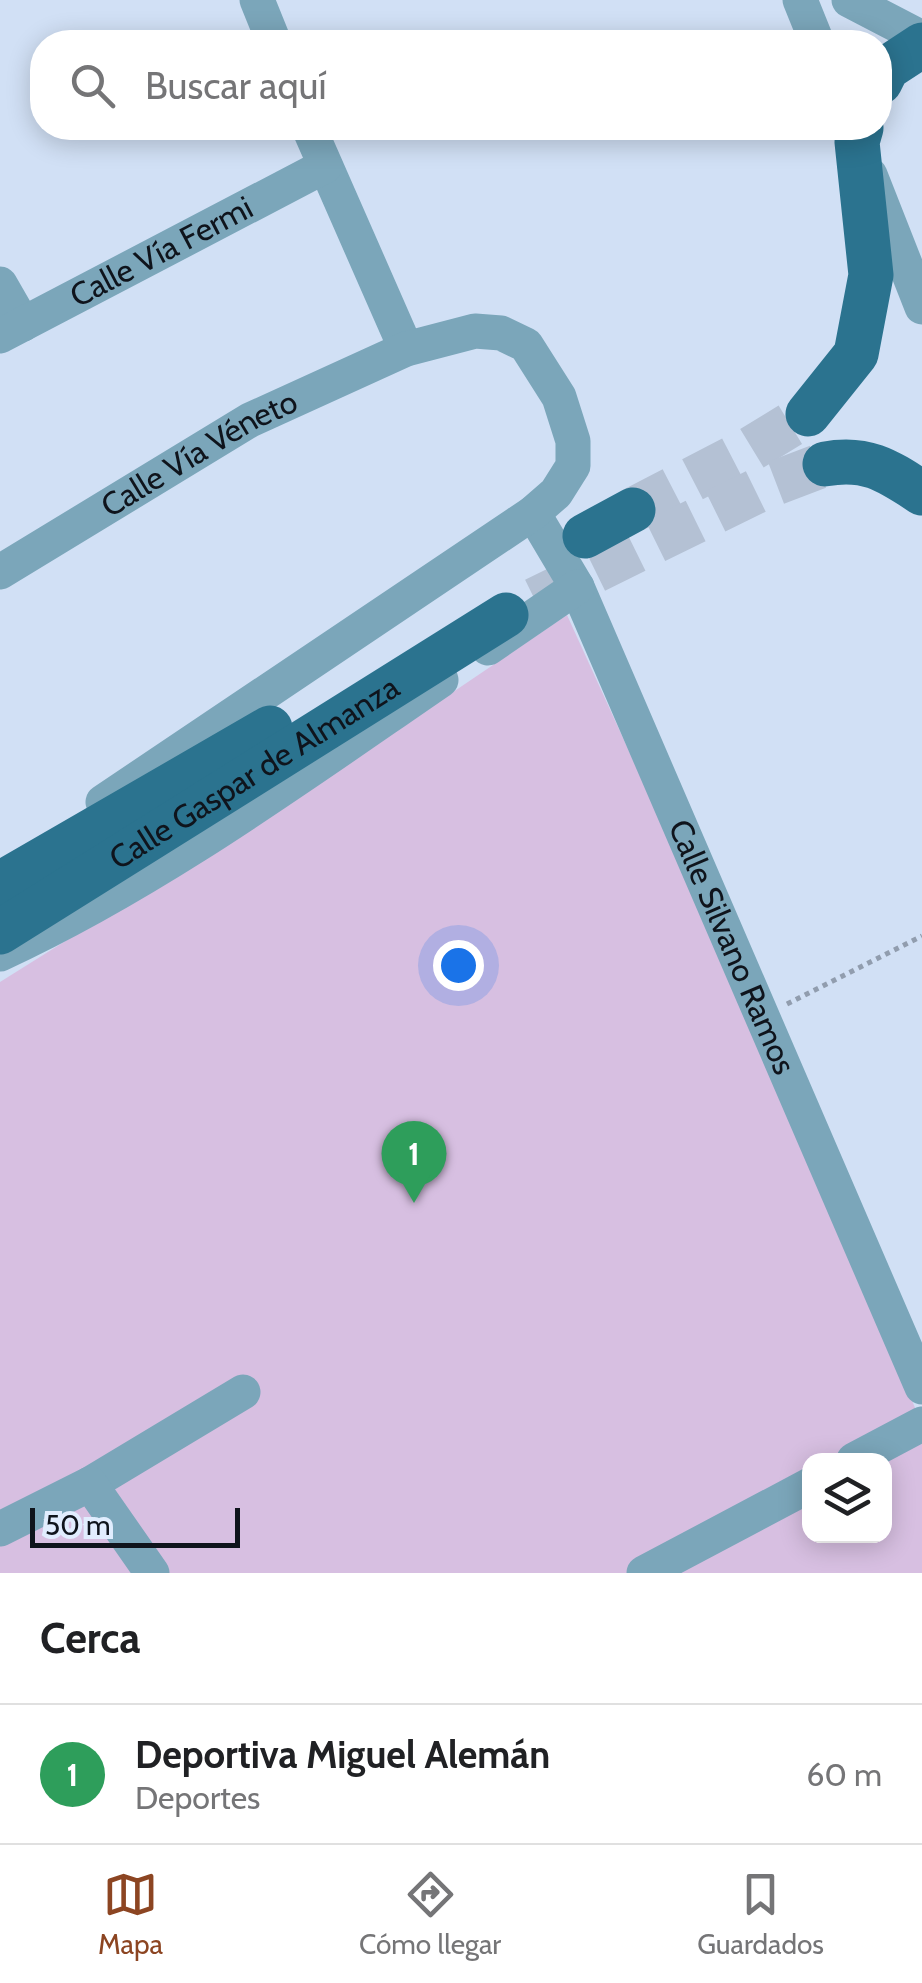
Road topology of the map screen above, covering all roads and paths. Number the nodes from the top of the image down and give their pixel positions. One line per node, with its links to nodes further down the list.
1 (257, 0): 4 (street)
2 (800, 0): 5 (street)
3 (849, 0): 6 (street)
4 (269, 30)
5 (812, 30)
6 (922, 38)
7 (922, 46): 8 (main road)
8 (892, 65)
9 (315, 140): 12 (street)
10 (858, 140): 17 (main road)
11 (860, 140): 14 (street)
12 (325, 166): 15 (street, Calle Vía Fermi); 16 (street)
13 (0, 284): 15 (street)
14 (922, 307)
15 (11, 330)
16 (406, 350): 21 (street, Calle Vía Véneto); 23 (street, Calle Vía Véneto)
17 (808, 414)
18 (825, 464): 19 (main road)
19 (922, 493)
20 (634, 510): 22 (main road)
21 (534, 512): 24 (street, Calle Silvano Ramos); 25 (street, Calle Vía Véneto)
22 (585, 536)
23 (0, 572)
24 (577, 587): 28 (street); 30 (street, Calle Silvano Ramos)
25 (0, 883): 26 (main road, Calle Gaspar de Almanza)
26 (0, 932)
27 (922, 936): 29 (path)
28 (0, 954)
29 (786, 1004)
30 (922, 1387)
31 (243, 1392): 34 (street)
32 (922, 1424): 33 (street)
33 (867, 1453)
34 (90, 1484): 36 (street); 37 (street)
35 (802, 1488): 38 (street)
36 (0, 1529)
37 (152, 1573)
38 (644, 1573)

